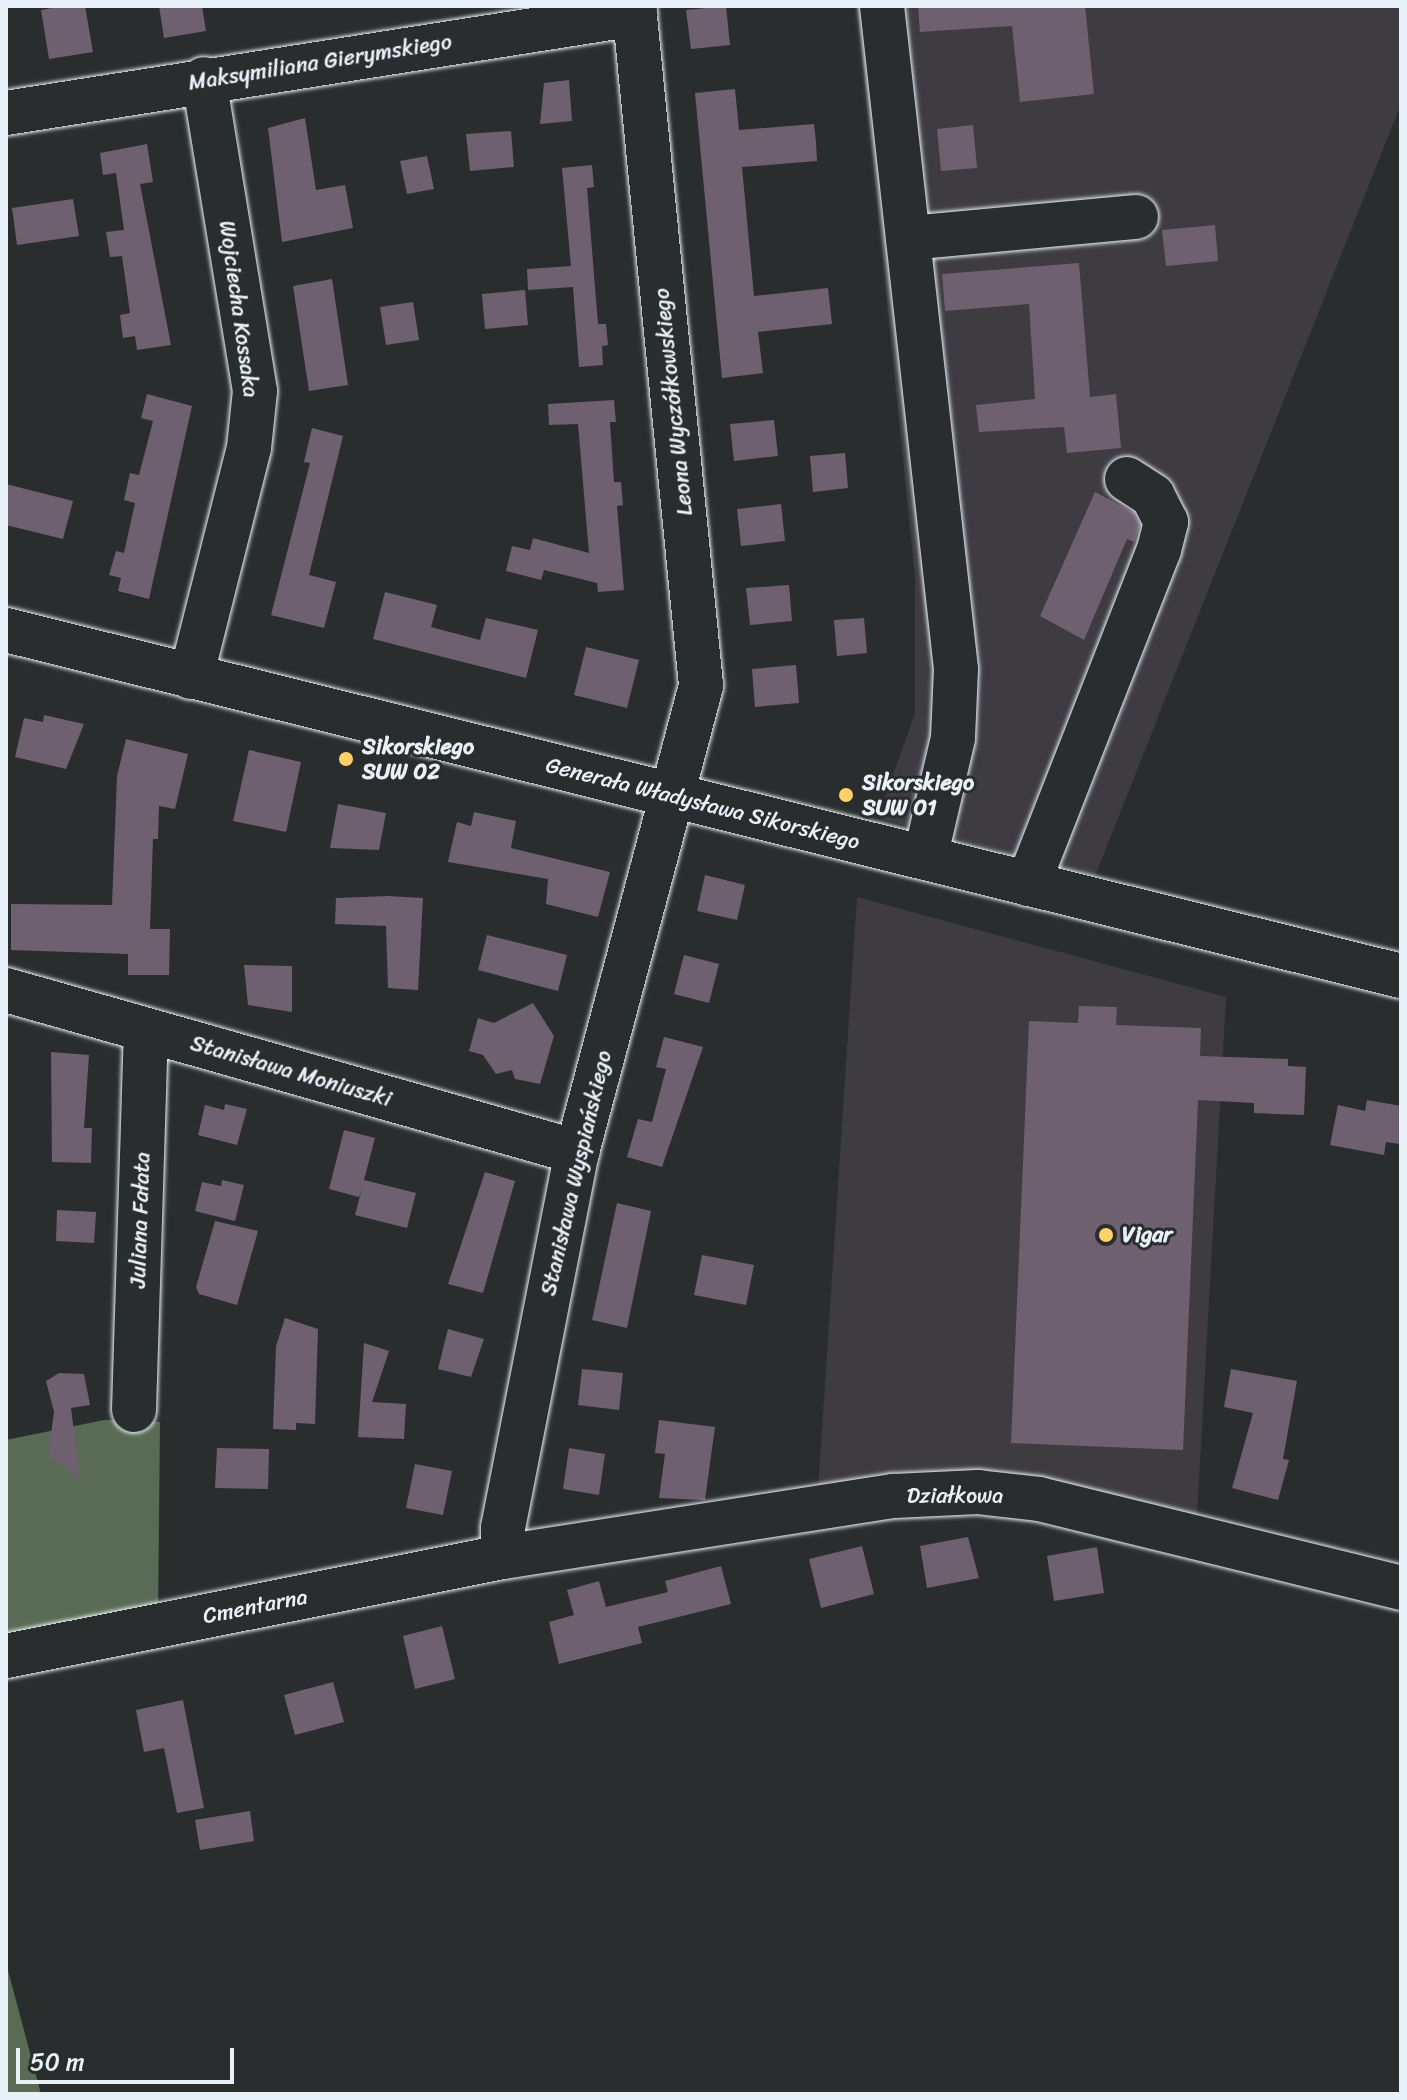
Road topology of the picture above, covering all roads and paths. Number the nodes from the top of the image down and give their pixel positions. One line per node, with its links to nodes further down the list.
1 (882, 6): 6 (street)
2 (634, 10): 3 (street, Maksymiliana Gierymskiego); 10 (street, Leona Wyczółkowskiego)
3 (204, 79): 4 (street, Maksymiliana Gierymskiego); 9 (street, Wojciecha Kossaka)
4 (6, 113)
5 (1136, 217): 6 (street)
6 (908, 238): 11 (street)
7 (1127, 479): 12 (street)
8 (6, 630): 9 (street, Generała Władysława Sikorskiego)
9 (191, 677): 10 (street, Generała Władysława Sikorskiego)
10 (673, 794): 11 (street, Generała Władysława Sikorskiego); 16 (street, Stanisława Wyspiańskiego)
11 (925, 858): 12 (street, Generała Władysława Sikorskiego)
12 (1028, 884): 13 (street, Generała Władysława Sikorskiego)
13 (1401, 976)
14 (6, 990): 15 (street, Stanisława Moniuszki)
15 (146, 1031): 16 (street, Stanisława Moniuszki); 17 (street, Juliana Fałata)
16 (577, 1152): 18 (street, Stanisława Wyspiańskiego)
17 (134, 1410)
18 (503, 1557): 19 (street, Działkowa); 20 (street, Cmentarna)
19 (1401, 1588)
20 (6, 1656)

